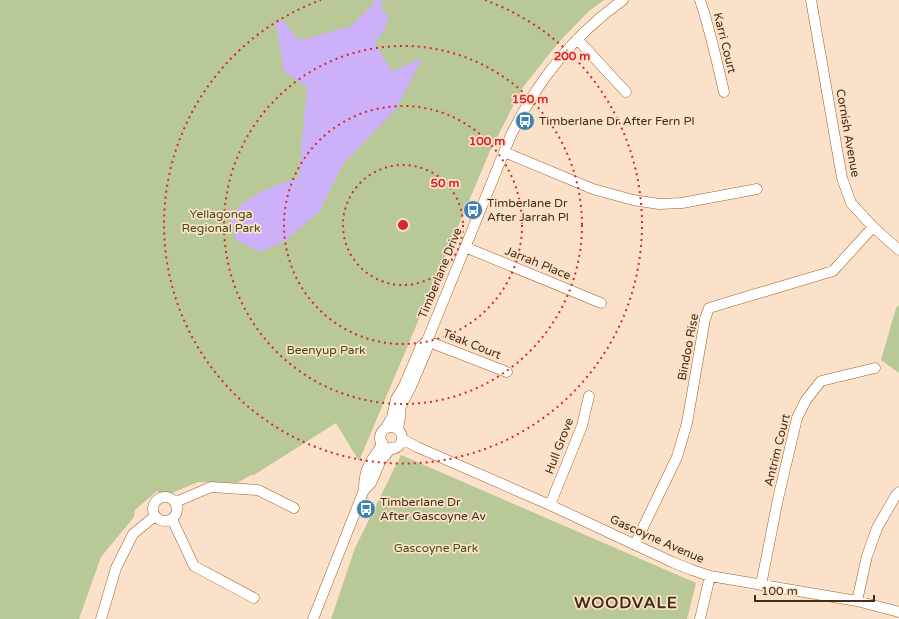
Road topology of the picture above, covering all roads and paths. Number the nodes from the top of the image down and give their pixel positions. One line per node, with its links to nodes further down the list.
1 (623, 0): 4 (street, Timberlane Drive)
2 (700, 0): 6 (street, Karri Court)
3 (811, 0): 9 (street, Cornish Avenue)
4 (576, 39): 5 (street); 7 (street, Timberlane Drive)
5 (626, 92)
6 (724, 92)
7 (504, 152): 8 (street); 10 (street, Timberlane Drive)
8 (756, 189)
9 (873, 227): 11 (street, Cornish Avenue); 29 (street, Bindoo Rise)
10 (465, 247): 12 (street, Jarrah Place); 13 (street, Timberlane Drive)
11 (899, 250)
12 (601, 303)
13 (427, 341): 15 (street, Teak Court); 17 (street, Timberlane Drive); 18 (street, Timberlane Drive)
14 (875, 368): 31 (street, Antrim Court)
15 (507, 372)
16 (589, 396): 25 (street, Hull Grove)
17 (386, 428): 18 (street); 19 (street)
18 (400, 434): 20 (street, Gascoyne Avenue); 21 (street)
19 (382, 442): 21 (street); 22 (street)
20 (417, 447): 21 (street, Gascoyne Avenue); 25 (street, Gascoyne Avenue)
21 (393, 448): 22 (street)
22 (364, 490): 36 (street)
23 (899, 492): 33 (street)
24 (176, 502): 26 (street); 27 (street); 28 (street)
25 (550, 505): 29 (street, Gascoyne Avenue)
26 (294, 508)
27 (155, 516): 28 (street); 35 (street)
28 (172, 519): 32 (street)
29 (635, 544): 30 (street, Gascoyne Avenue)
30 (710, 576): 31 (street, Gascoyne Avenue); 37 (street)
31 (762, 585): 33 (street, Gascoyne Avenue)
32 (254, 598)
33 (857, 601): 34 (street, Gascoyne Avenue)
34 (899, 612)
35 (101, 619)
36 (313, 619)
37 (700, 619)

